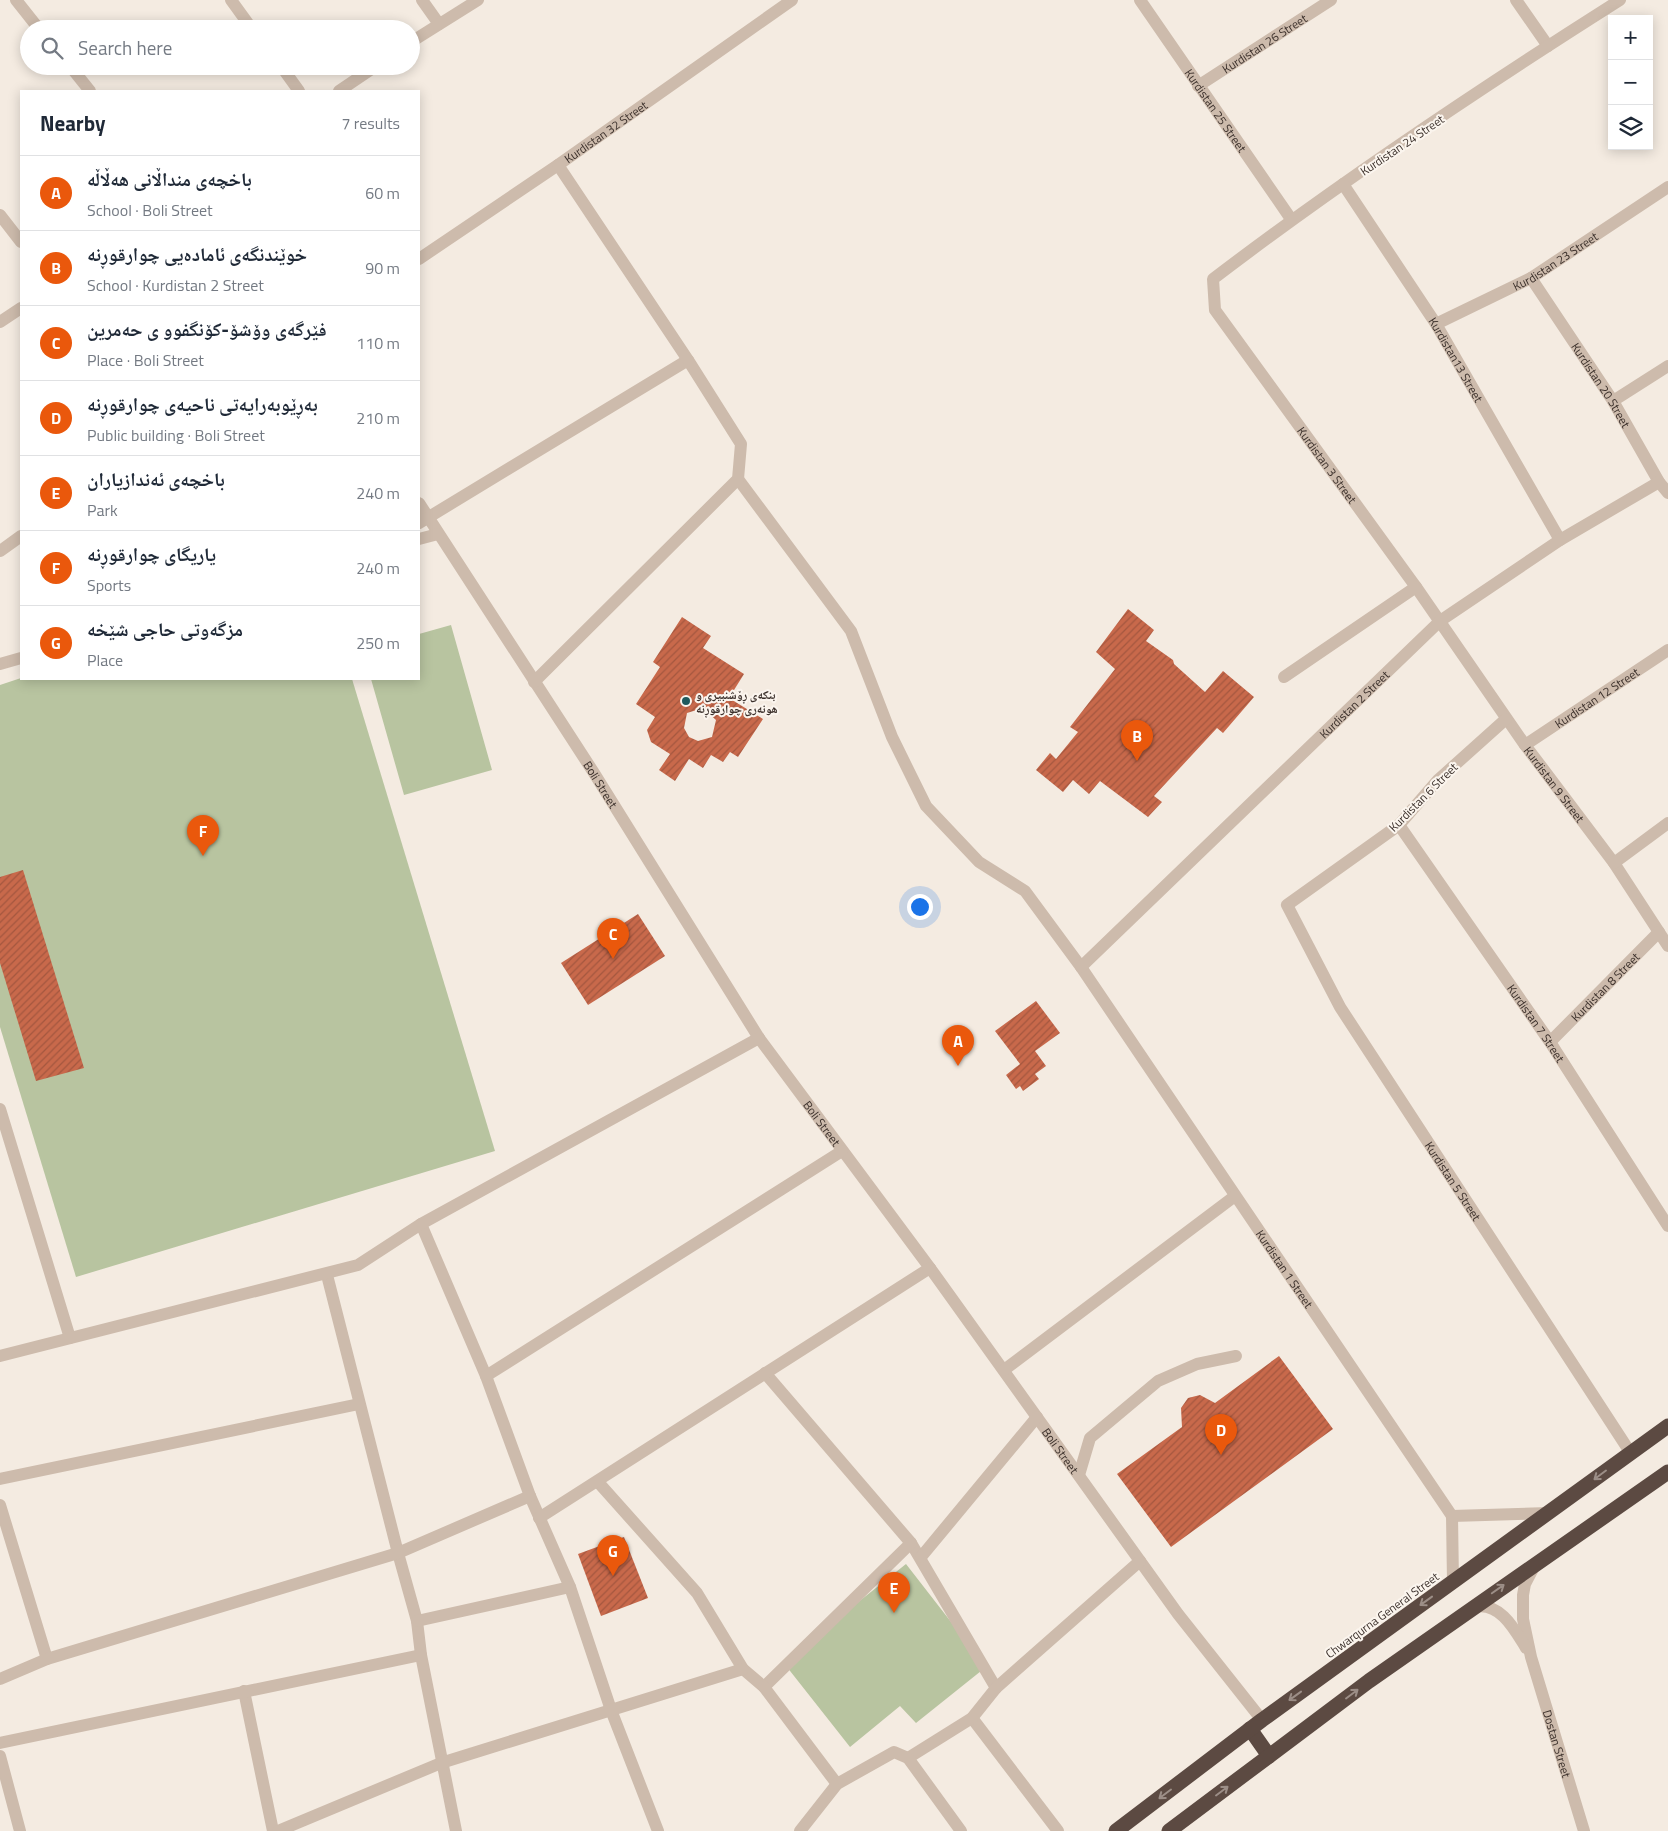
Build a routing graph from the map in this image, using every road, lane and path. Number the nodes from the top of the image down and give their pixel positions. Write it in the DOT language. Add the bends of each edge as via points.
graph roads {
  1 [pos="16,0"];
  2 [pos="231,0"];
  3 [pos="422,0"];
  4 [pos="478,0"];
  5 [pos="792,0"];
  6 [pos="1140,0"];
  7 [pos="1330,0"];
  8 [pos="1516,0"];
  9 [pos="1620,0"];
  10 [pos="33,20"];
  11 [pos="245,20"];
  12 [pos="439,24"];
  13 [pos="420,36"];
  14 [pos="1548,46"];
  15 [pos="77,75"];
  16 [pos="287,75"];
  17 [pos="363,75"];
  18 [pos="1198,86"];
  19 [pos="89,90"];
  20 [pos="298,90"];
  21 [pos="340,90"];
  22 [pos="558,165"];
  23 [pos="1343,184"];
  24 [pos="1668,187"];
  25 [pos="0,215"];
  26 [pos="1291,219"];
  27 [pos="20,241"];
  28 [pos="420,256"];
  29 [pos="1531,278"];
  30 [pos="20,309"];
  31 [pos="1215,310"];
  32 [pos="0,322"];
  33 [pos="1436,324"];
  34 [pos="688,360"];
  35 [pos="1668,366"];
  36 [pos="1613,401"];
  37 [pos="738,479"];
  38 [pos="1659,482"];
  39 [pos="1668,492"];
  40 [pos="420,507"];
  41 [pos="423,520"];
  42 [pos="438,534"];
  43 [pos="20,537"];
  44 [pos="420,539"];
  45 [pos="1560,540"];
  46 [pos="0,550"];
  47 [pos="1416,587"];
  48 [pos="1440,622"];
  49 [pos="1668,650"];
  50 [pos="20,658"];
  51 [pos="0,664"];
  52 [pos="1284,677"];
  53 [pos="534,682"];
  54 [pos="1506,719"];
  55 [pos="1525,745"];
  56 [pos="1668,823"];
  57 [pos="1399,825"];
  58 [pos="1614,863"];
  59 [pos="1287,905"];
  60 [pos="1659,932"];
  61 [pos="1668,946"];
  62 [pos="1082,967"];
  63 [pos="759,1038"];
  64 [pos="1550,1042"];
  65 [pos="0,1109"];
  66 [pos="842,1151"];
  67 [pos="1235,1196"];
  68 [pos="421,1224"];
  69 [pos="1668,1226"];
  70 [pos="930,1268"];
  71 [pos="327,1275"];
  72 [pos="70,1338"];
  73 [pos="0,1356"];
  74 [pos="1236,1356"];
  75 [pos="1004,1370"];
  76 [pos="765,1373"];
  77 [pos="486,1376"];
  78 [pos="359,1404"];
  79 [pos="1037,1416"];
  80 [pos="1668,1426"];
  81 [pos="1630,1452"];
  82 [pos="1668,1472"];
  83 [pos="1079,1475"];
  84 [pos="0,1479"];
  85 [pos="598,1482"];
  86 [pos="530,1496"];
  87 [pos="0,1505"];
  88 [pos="1549,1513"];
  89 [pos="1452,1516"];
  90 [pos="539,1518"];
  91 [pos="911,1543"];
  92 [pos="398,1554"];
  93 [pos="921,1557"];
  94 [pos="1140,1561"];
  95 [pos="1536,1562"];
  96 [pos="1454,1582"];
  97 [pos="570,1587"];
  98 [pos="1474,1606"];
  99 [pos="417,1620"];
  100 [pos="421,1655"];
  101 [pos="1532,1657"];
  102 [pos="47,1659"];
  103 [pos="743,1669"];
  104 [pos="0,1679"];
  105 [pos="764,1686"];
  106 [pos="996,1688"];
  107 [pos="244,1691"];
  108 [pos="612,1710"];
  109 [pos="972,1718"];
  110 [pos="1262,1720"];
  111 [pos="1250,1730"];
  112 [pos="0,1743"];
  113 [pos="0,1756"];
  114 [pos="1269,1756"];
  115 [pos="908,1758"];
  116 [pos="441,1763"];
  117 [pos="837,1784"];
  118 [pos="20,1831"];
  119 [pos="273,1831"];
  120 [pos="278,1831"];
  121 [pos="456,1831"];
  122 [pos="658,1831"];
  123 [pos="800,1831"];
  124 [pos="961,1831"];
  125 [pos="1058,1831"];
  126 [pos="1116,1831"];
  127 [pos="1169,1831"];
  128 [pos="1579,1831"];
  129 [pos="1584,1831"];
  1 -- 10 [label="street"];
  2 -- 11 [label="street"];
  3 -- 12 [label="street"];
  4 -- 12 [label="street"];
  5 -- 22 [label="street, Kurdistan 32 Street"];
  6 -- 18 [label="street, Kurdistan 25 Street"];
  7 -- 18 [label="street, Kurdistan 26 Street"];
  8 -- 14 [label="street"];
  9 -- 14 [label="street, Kurdistan 24 Street"];
  12 -- 13 [label="street"];
  14 -- 23 [label="street, Kurdistan 24 Street"];
  15 -- 19 [label="street"];
  16 -- 20 [label="street"];
  17 -- 21 [label="street"];
  18 -- 26 [label="street, Kurdistan 25 Street"];
  22 -- 28 [label="street, Kurdistan 32 Street"];
  22 -- 34 [label="street"];
  23 -- 26 [label="street, Kurdistan 24 Street"];
  23 -- 33 [label="street, Kurdistan13 Street"];
  24 -- 29 [label="street, Kurdistan 23 Street"];
  25 -- 27 [label="street"];
  26 -- 31 [label="street, Kurdistan 24 Street" via="1213,279"];
  29 -- 33 [label="street, Kurdistan 23 Street"];
  29 -- 36 [label="street, Kurdistan 20 Street"];
  30 -- 32 [label="street"];
  31 -- 47 [label="street, Kurdistan 3 Street"];
  33 -- 45 [label="street, Kurdistan13 Street"];
  34 -- 37 [label="street" via="741,444"];
  34 -- 41 [label="street"];
  35 -- 36 [label="street"];
  36 -- 38 [label="street, Kurdistan 20 Street"];
  37 -- 53 [label="street"];
  37 -- 62 [label="street, Kurdistan 1 Street" via="851,631 892,737 926,806 980,862 1025,892"];
  38 -- 39 [label="street, Kurdistan 20 Street"];
  38 -- 45 [label="street, Kurdistan 2 Street"];
  40 -- 41 [label="street, Boli Street"];
  41 -- 42 [label="street, Boli Street"];
  42 -- 44 [label="street"];
  42 -- 53 [label="street, Boli Street"];
  43 -- 46 [label="street"];
  45 -- 48 [label="street, Kurdistan 2 Street"];
  47 -- 48 [label="street, Kurdistan 3 Street"];
  47 -- 52 [label="street"];
  48 -- 54 [label="street, Kurdistan 9 Street"];
  48 -- 62 [label="street, Kurdistan 2 Street"];
  49 -- 55 [label="street, Kurdistan 12 Street"];
  50 -- 51 [label="street"];
  53 -- 63 [label="street, Boli Street"];
  54 -- 55 [label="street, Kurdistan 9 Street"];
  54 -- 57 [label="street, Kurdistan 6 Street" via="1438,780"];
  55 -- 58 [label="street, Kurdistan 9 Street"];
  56 -- 58 [label="street"];
  57 -- 59 [label="street, Kurdistan 6 Street"];
  57 -- 64 [label="street, Kurdistan 7 Street"];
  58 -- 60 [label="street, Kurdistan 9 Street"];
  59 -- 81 [label="street, Kurdistan 5 Street" via="1340,1007"];
  60 -- 61 [label="street, Kurdistan 9 Street"];
  60 -- 64 [label="street, Kurdistan 8 Street"];
  62 -- 67 [label="street, Kurdistan 1 Street"];
  63 -- 66 [label="street, Boli Street"];
  63 -- 68 [label="street"];
  64 -- 69 [label="street, Kurdistan 7 Street"];
  65 -- 72 [label="street"];
  66 -- 70 [label="street, Boli Street"];
  66 -- 77 [label="street"];
  67 -- 75 [label="street"];
  67 -- 89 [label="street, Kurdistan 1 Street"];
  68 -- 71 [label="street" via="358,1265"];
  68 -- 77 [label="street"];
  70 -- 75 [label="street, Boli Street"];
  70 -- 76 [label="street"];
  71 -- 72 [label="street"];
  71 -- 78 [label="street"];
  72 -- 73 [label="street"];
  74 -- 83 [label="street" via="1198,1364 1158,1381 1090,1438"];
  75 -- 79 [label="street, Boli Street"];
  76 -- 85 [label="street"];
  76 -- 91 [label="street"];
  77 -- 86 [label="street"];
  78 -- 84 [label="street"];
  78 -- 92 [label="street"];
  79 -- 83 [label="street, Boli Street"];
  79 -- 93 [label="street"];
  80 -- 81 [label="highway, Chwarqurna General Street"];
  81 -- 88 [label="highway, Chwarqurna General Street, one-way"];
  82 -- 95 [label="highway"];
  83 -- 94 [label="street, Boli Street"];
  85 -- 90 [label="street"];
  85 -- 103 [label="street" via="697,1592"];
  86 -- 90 [label="street"];
  86 -- 92 [label="street"];
  87 -- 102 [label="street"];
  88 -- 89 [label="street"];
  88 -- 96 [label="highway, Chwarqurna General Street"];
  89 -- 96 [label="street"];
  90 -- 97 [label="street"];
  91 -- 93 [label="street"];
  91 -- 105 [label="street"];
  92 -- 99 [label="street"];
  92 -- 102 [label="street"];
  93 -- 106 [label="street"];
  94 -- 106 [label="street"];
  94 -- 110 [label="street, Boli Street"];
  98 -- 95 [label="highway, one-way"];
  95 -- 101 [label="street, Dostan Street" via="1522,1596 1523,1619"];
  96 -- 110 [label="highway, Chwarqurna General Street, one-way"];
  97 -- 99 [label="street"];
  97 -- 108 [label="street"];
  98 -- 101 [label="street, Dostan Street" via="1486,1607 1504,1616"];
  114 -- 98 [label="highway, one-way"];
  99 -- 100 [label="street"];
  100 -- 107 [label="street"];
  100 -- 116 [label="street"];
  101 -- 129 [label="street, Dostan Street"];
  102 -- 104 [label="street"];
  103 -- 105 [label="street"];
  103 -- 108 [label="street"];
  105 -- 117 [label="street"];
  106 -- 109 [label="street"];
  107 -- 112 [label="street"];
  107 -- 119 [label="street"];
  108 -- 116 [label="street"];
  108 -- 122 [label="street"];
  109 -- 115 [label="street"];
  109 -- 125 [label="street"];
  110 -- 111 [label="highway, Chwarqurna General Street"];
  111 -- 114 [label="highway"];
  111 -- 126 [label="highway, Chwarqurna General Street, one-way"];
  113 -- 118 [label="street"];
  127 -- 114 [label="highway, one-way"];
  115 -- 117 [label="street" via="894,1752"];
  115 -- 124 [label="street"];
  116 -- 120 [label="street"];
  116 -- 121 [label="street"];
  117 -- 123 [label="street"];
  128 -- 129 [label="street"];
}
